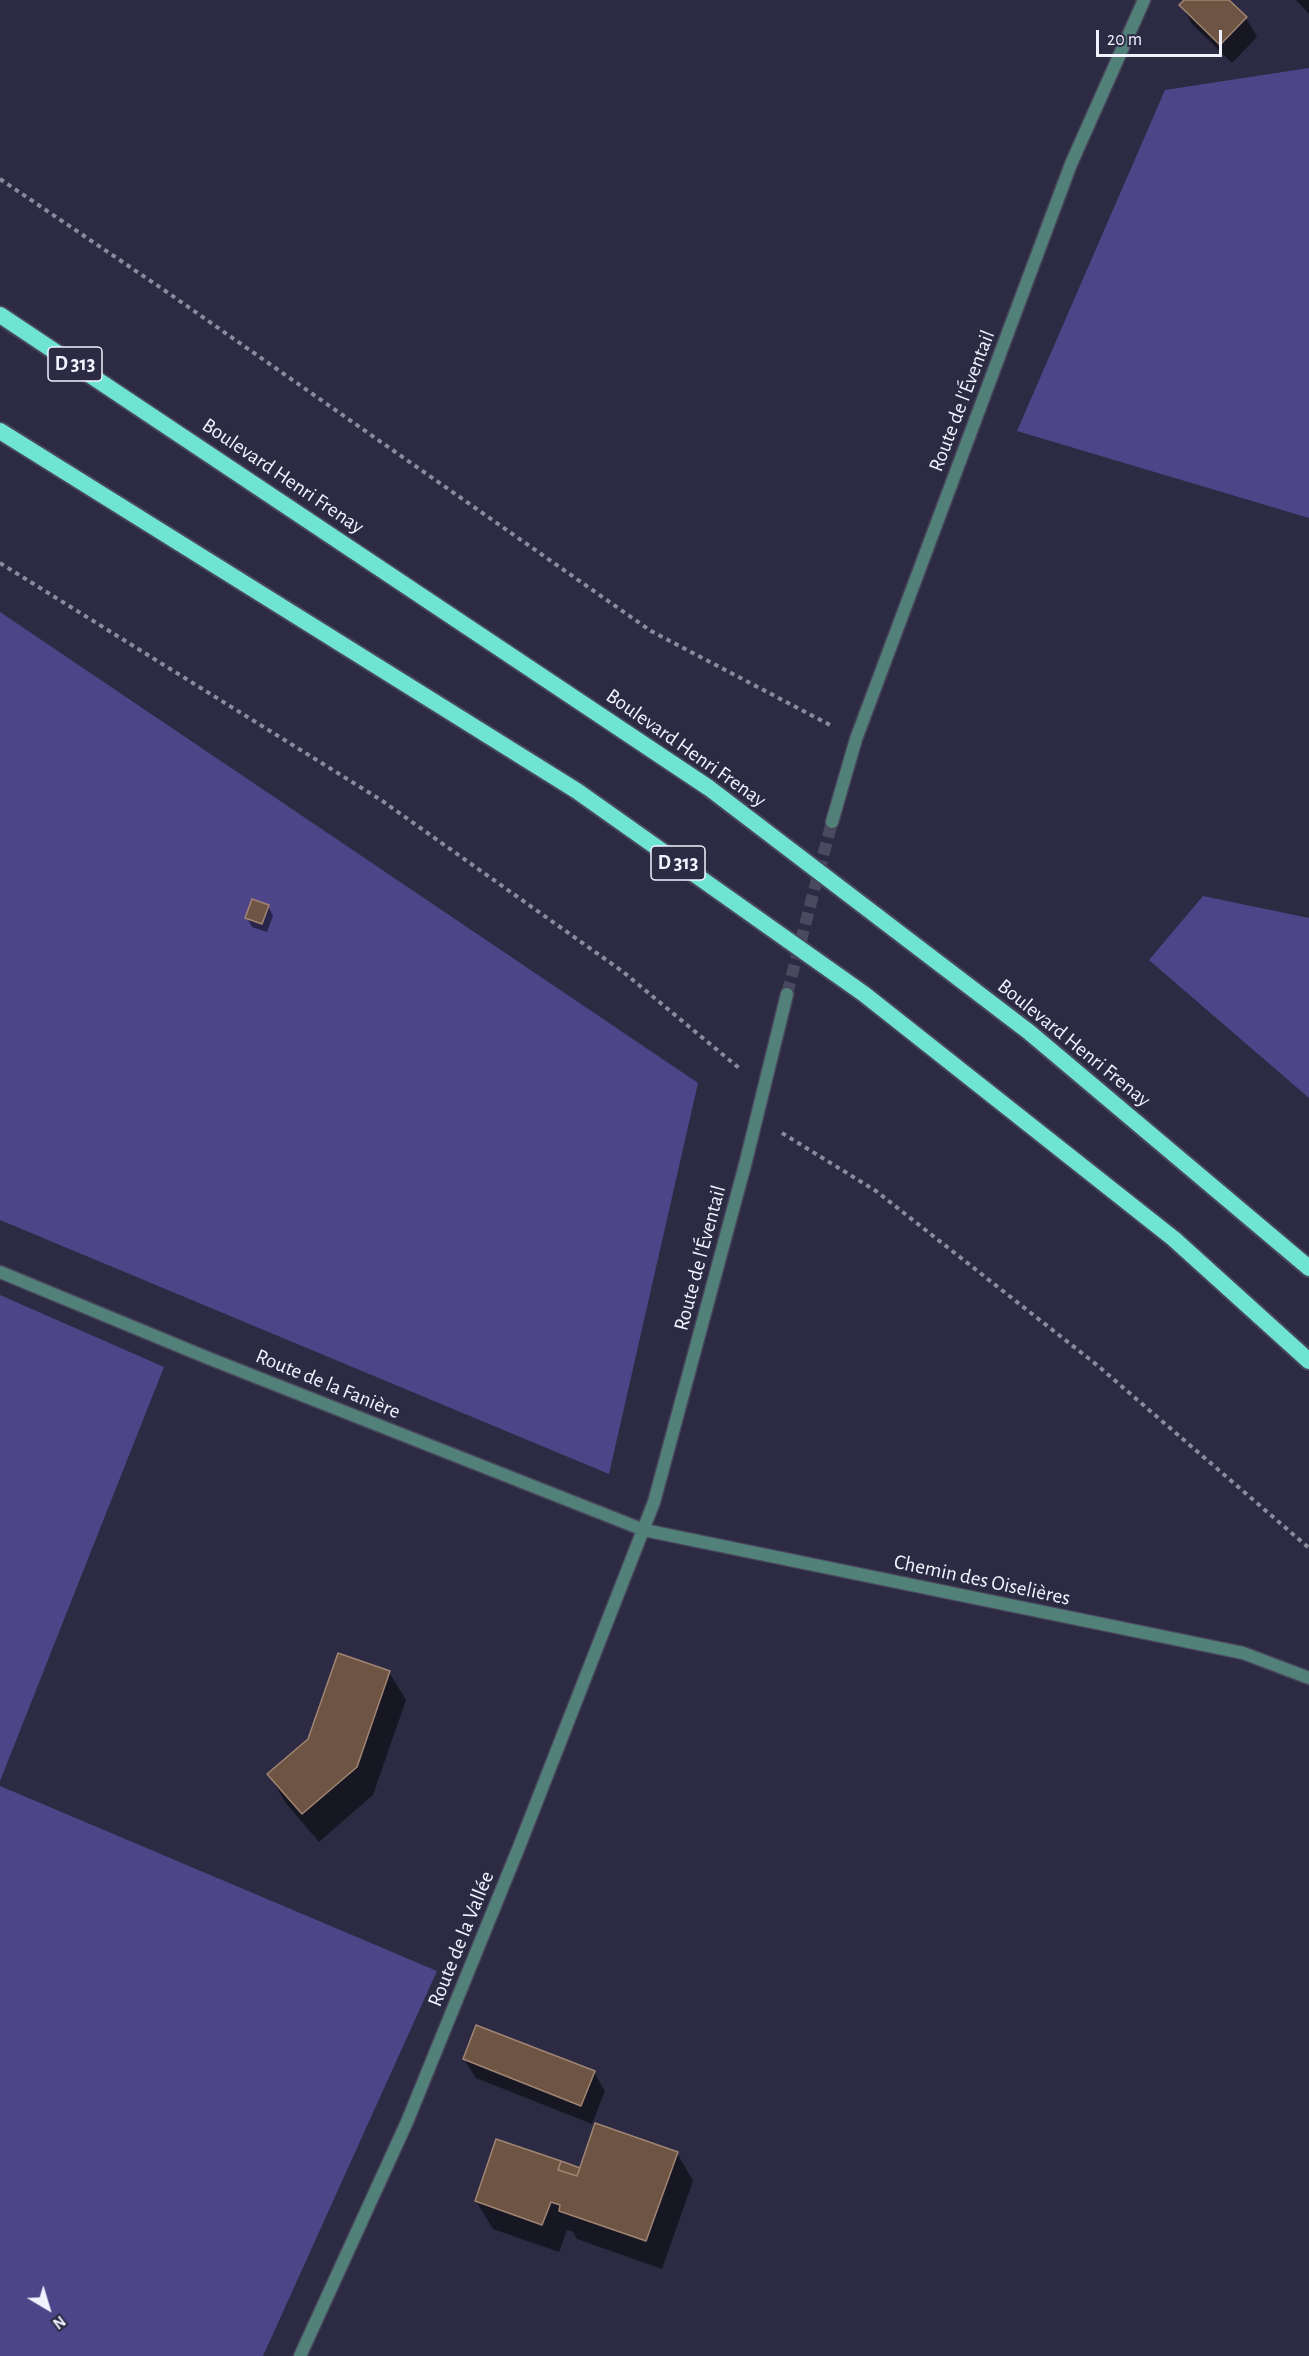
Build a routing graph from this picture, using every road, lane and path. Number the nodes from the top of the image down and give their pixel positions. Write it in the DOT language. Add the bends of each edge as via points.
graph roads {
  1 [pos="1144,0"];
  2 [pos="0,179"];
  3 [pos="0,315"];
  4 [pos="0,431"];
  5 [pos="0,563"];
  6 [pos="856,739"];
  7 [pos="832,822"];
  8 [pos="787,994"];
  9 [pos="764,1088"];
  10 [pos="756,1117"];
  11 [pos="1309,1268"];
  12 [pos="0,1272"];
  13 [pos="1309,1361"];
  14 [pos="644,1530"];
  15 [pos="1309,1548"];
  16 [pos="1309,1678"];
  17 [pos="300,2356"];
  1 -- 6 [label="street, Route de l'Éventail" via="1071,164"];
  2 -- 6 [label="path" via="651,630"];
  3 -- 11 [label="highway, Boulevard Henri Frenay / D 313" via="709,788 1029,1032"];
  4 -- 13 [label="highway, D 313" via="577,791 864,994 1174,1239"];
  5 -- 9 [label="path" via="381,800 622,970"];
  6 -- 7 [label="street, Route de l'Éventail"];
  8 -- 9 [label="street, Route de l'Éventail"];
  9 -- 10 [label="street, Route de l'Éventail"];
  10 -- 14 [label="street, Route de l'Éventail"];
  10 -- 15 [label="path" via="876,1191 1097,1365"];
  12 -- 14 [label="street, Route de la Fanière"];
  14 -- 16 [label="street, Chemin des Oiselières" via="1243,1653"];
  14 -- 17 [label="street, Route de la Vallée" via="407,2122"];
}
